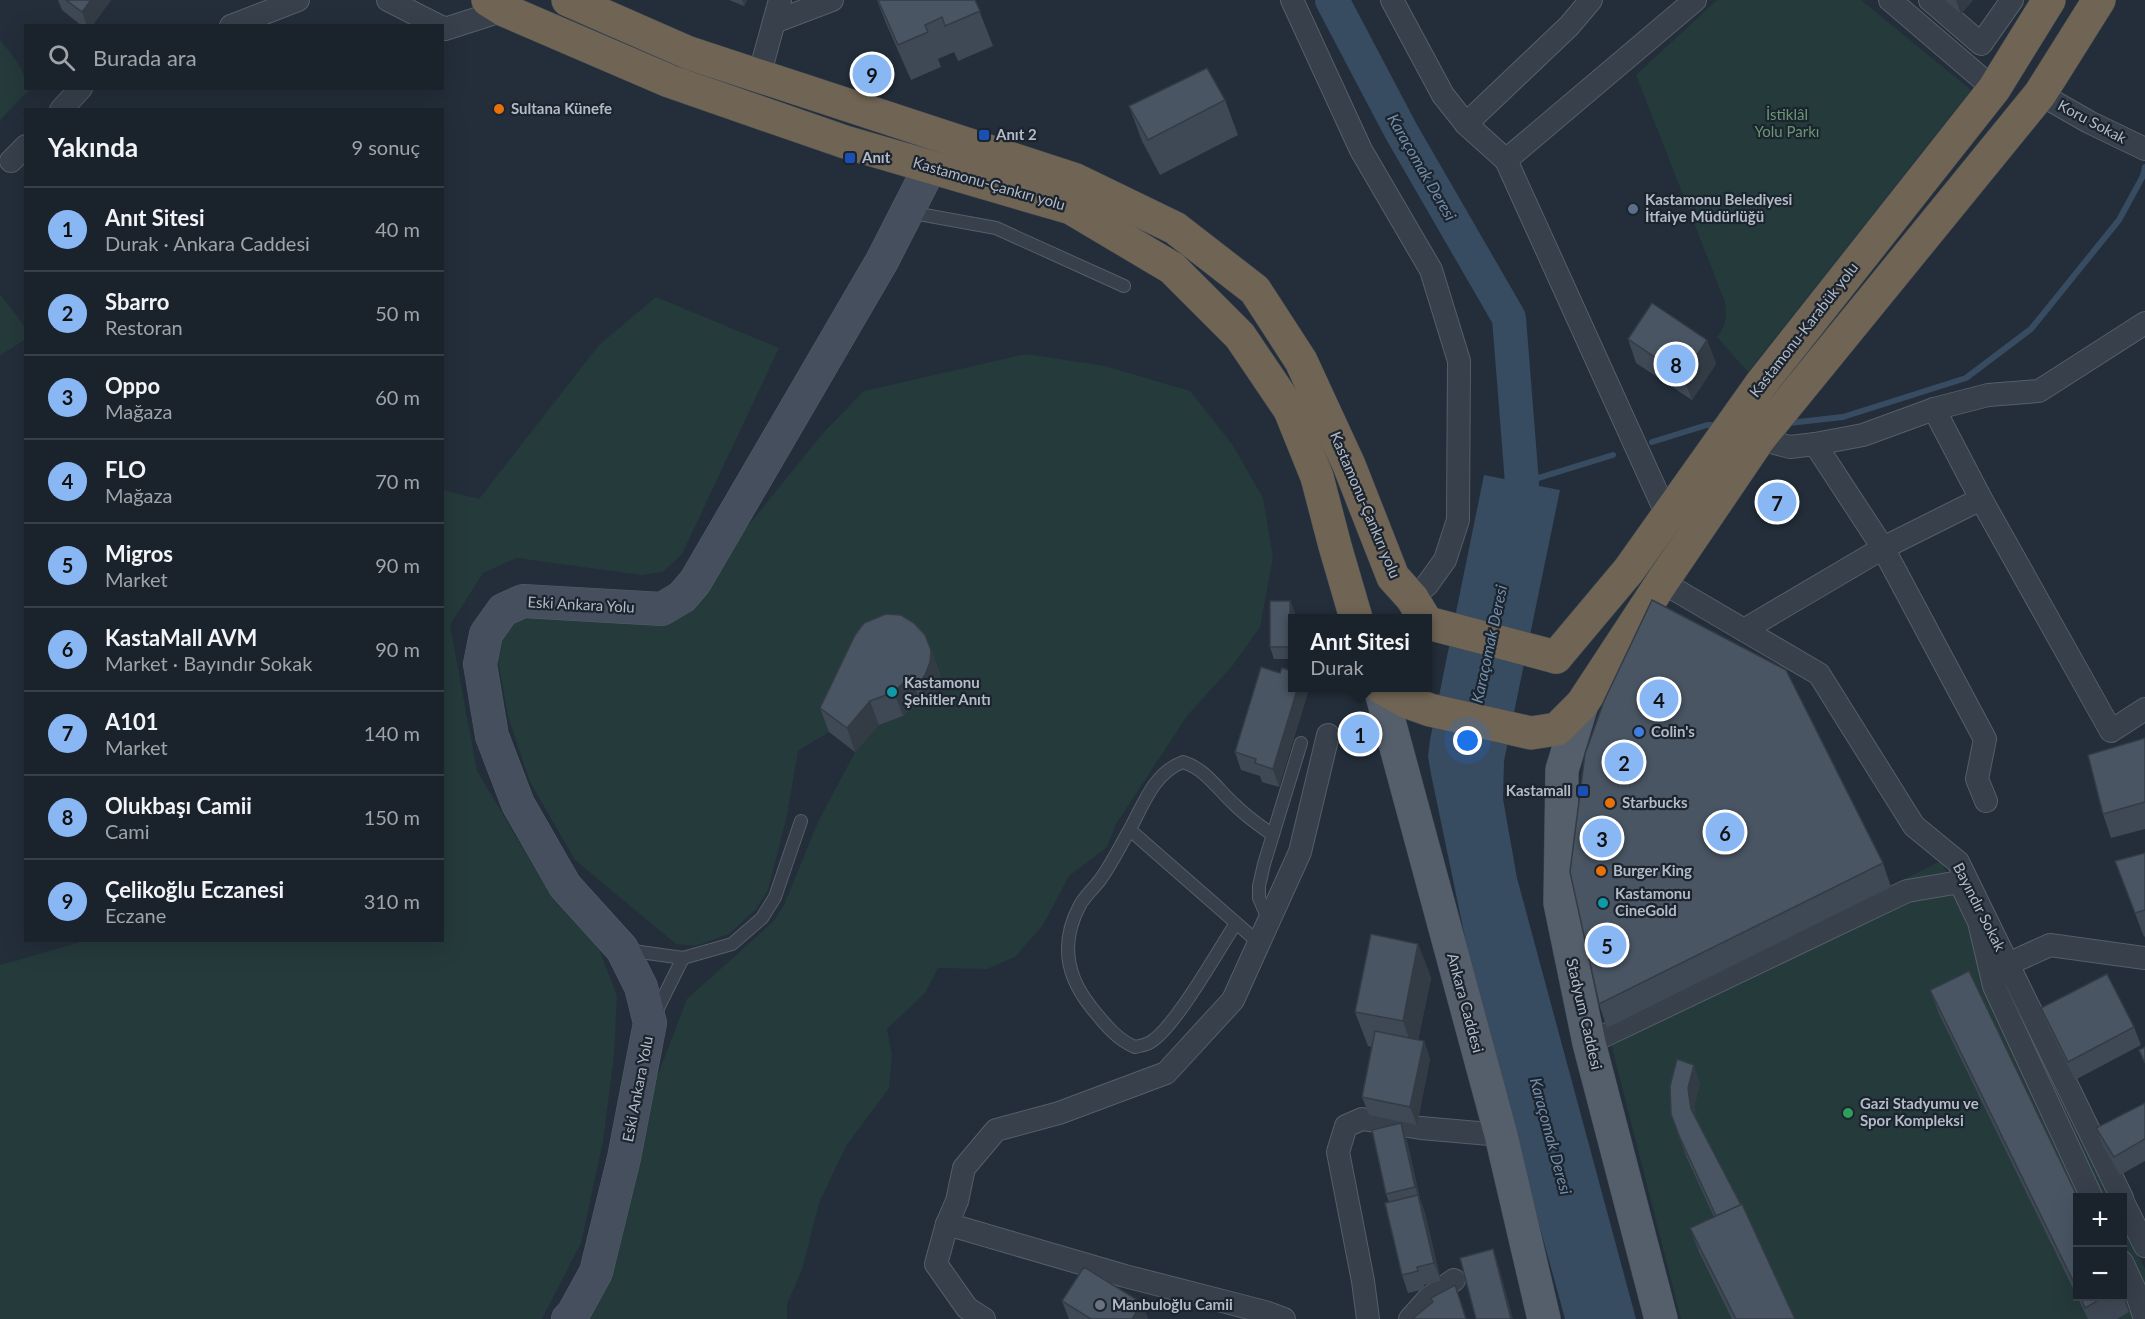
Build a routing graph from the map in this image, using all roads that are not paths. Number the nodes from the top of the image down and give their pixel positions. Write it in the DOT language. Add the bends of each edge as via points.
graph roads {
  1 [pos="298,0"];
  2 [pos="388,0"];
  3 [pos="568,0"];
  4 [pos="780,0"];
  5 [pos="832,0"];
  6 [pos="1292,0"];
  7 [pos="1392,0"];
  8 [pos="1591,0"];
  9 [pos="1695,0"];
  10 [pos="1890,0"];
  11 [pos="1930,0"];
  12 [pos="2012,0"];
  13 [pos="2049,0"];
  14 [pos="2099,0"];
  15 [pos="496,5"];
  16 [pos="774,22"];
  17 [pos="236,24"];
  18 [pos="437,24"];
  19 [pos="444,28"];
  20 [pos="1981,44"];
  21 [pos="1966,65"];
  22 [pos="759,76"];
  23 [pos="1994,89"];
  24 [pos="79,90"];
  25 [pos="2040,94"];
  26 [pos="63,108"];
  27 [pos="1466,124"];
  28 [pos="2145,149"];
  29 [pos="1506,160"];
  30 [pos="930,167"];
  31 [pos="907,211"];
  32 [pos="1124,286"];
  33 [pos="2145,323"];
  34 [pos="1934,409"];
  35 [pos="1759,439"];
  36 [pos="1815,444"];
  37 [pos="1981,499"];
  38 [pos="1667,515"];
  39 [pos="1883,548"];
  40 [pos="1662,582"];
  41 [pos="1421,613"];
  42 [pos="1355,614"];
  43 [pos="1432,617"];
  44 [pos="1744,630"];
  45 [pos="1556,657"];
  46 [pos="1382,692"];
  47 [pos="1390,692"];
  48 [pos="1582,704"];
  49 [pos="2145,709"];
  50 [pos="1328,735"];
  51 [pos="1301,743"];
  52 [pos="1986,801"];
  53 [pos="801,821"];
  54 [pos="1130,830"];
  55 [pos="1273,835"];
  56 [pos="1269,921"];
  57 [pos="1236,922"];
  58 [pos="1259,942"];
  59 [pos="622,949"];
  60 [pos="683,958"];
  61 [pos="2145,958"];
  62 [pos="2008,963"];
  63 [pos="650,1023"];
  64 [pos="1589,1042"];
  65 [pos="1501,1135"];
  66 [pos="2090,1193"];
  67 [pos="2120,1193"];
  68 [pos="2127,1208"];
  69 [pos="947,1224"];
  70 [pos="2145,1246"];
  71 [pos="2127,1273"];
  72 [pos="1454,1280"];
  73 [pos="568,1319"];
  74 [pos="984,1319"];
  75 [pos="1284,1319"];
  76 [pos="1368,1319"];
  77 [pos="1410,1319"];
  78 [pos="1544,1319"];
  79 [pos="1661,1319"];
  80 [pos="2145,1319"];
  1 -- 17 [label="street"];
  2 -- 18 [label="street"];
  3 -- 22 [label="highway, Kastamonu-Çankırı yolu" via="689,53"];
  4 -- 16 [label="street"];
  5 -- 16 [label="street"];
  6 -- 41 [label="street" via="1361,150 1431,270 1459,361 1458,520 1445,560 1427,585"];
  7 -- 27 [label="street" via="1443,95"];
  8 -- 27 [label="street"];
  9 -- 29 [label="street"];
  10 -- 21 [label="street"];
  11 -- 20 [label="street"];
  12 -- 20 [label="street"];
  13 -- 23 [label="highway, Kastamonu-Karabük yolu"];
  14 -- 25 [label="highway"];
  15 -- 19 [label="street"];
  15 -- 30 [label="highway, Kastamonu-Çankırı yolu" via="669,81"];
  16 -- 22 [label="street"];
  20 -- 21 [label="street"];
  21 -- 23 [label="street"];
  22 -- 41 [label="highway, Kastamonu-Çankırı yolu" via="1076,180 1175,228 1255,290 1300,361 1349,465 1393,577"];
  23 -- 38 [label="highway, Kastamonu-Karabük yolu" via="1761,384"];
  24 -- 26 [label="street"];
  25 -- 28 [label="street, Koru Sokak"];
  25 -- 35 [label="highway"];
  27 -- 29 [label="street"];
  29 -- 38 [label="street"];
  30 -- 31 [label="street, Eski Ankara Yolu"];
  30 -- 42 [label="highway, Kastamonu-Çankırı yolu" via="1071,208 1172,268 1240,336 1290,410 1317,477"];
  31 -- 32 [label="lane" via="996,228"];
  31 -- 59 [label="street, Eski Ankara Yolu" via="882,261 695,582 682,597 662,609 523,601 503,610 486,634 480,664 492,736 518,804 565,886"];
  33 -- 34 [label="street" via="2039,391 1988,396"];
  34 -- 36 [label="street" via="1863,435"];
  34 -- 37 [label="street"];
  35 -- 36 [label="street" via="1790,447"];
  35 -- 40 [label="highway"];
  36 -- 39 [label="street"];
  37 -- 39 [label="street"];
  37 -- 49 [label="street" via="2111,731"];
  38 -- 45 [label="highway, Kastamonu-Karabük yolu" via="1629,570"];
  39 -- 44 [label="street"];
  39 -- 52 [label="street" via="1985,739 1977,779"];
  40 -- 44 [label="street, Bayındır Sokak"];
  40 -- 48 [label="highway"];
  43 -- 45 [label="highway"];
  44 -- 62 [label="street, Bayındır Sokak" via="1819,674 1914,826 1958,862"];
  45 -- 48 [label="highway" via="1570,675"];
  46 -- 65 [label="main road, Ankara Caddesi"];
  47 -- 48 [label="highway" via="1430,710 1531,733 1557,729"];
  48 -- 64 [label="main road, Stadyum Caddesi" via="1562,770 1560,903"];
  50 -- 56 [label="street" via="1300,852"];
  51 -- 55 [label="lane"];
  53 -- 60 [label="lane" via="775,897 762,918 732,944"];
  54 -- 55 [label="lane" via="1157,782 1166,771 1184,762 1209,778 1235,806"];
  54 -- 57 [label="lane"];
  54 -- 57 [label="lane" via="1081,904 1070,930 1069,964 1074,984 1123,1042 1135,1047 1149,1043 1169,1024"];
  55 -- 56 [label="lane" via="1258,898"];
  56 -- 58 [label="street"];
  57 -- 58 [label="lane"];
  58 -- 69 [label="street" via="1233,1000 1166,1073 1059,1113 996,1130 964,1168"];
  59 -- 60 [label="lane"];
  59 -- 63 [label="street, Eski Ankara Yolu" via="641,987"];
  60 -- 63 [label="lane"];
  61 -- 62 [label="street" via="2050,945"];
  62 -- 67 [label="street, Bayındır Sokak"];
  63 -- 73 [label="street, Eski Ankara Yolu" via="624,1158 596,1272"];
  64 -- 66 [label="street" via="1907,891 1960,882 1979,922 1994,986"];
  64 -- 79 [label="main road, Stadyum Caddesi"];
  65 -- 76 [label="street" via="1362,1119 1346,1126 1338,1152"];
  65 -- 78 [label="main road, Ankara Caddesi"];
  68 -- 70 [label="street, Bayındır Sokak"];
  69 -- 74 [label="street" via="936,1264 967,1308"];
  69 -- 75 [label="street"];
  71 -- 80 [label="street"];
  72 -- 77 [label="street" via="1428,1299"];
}
